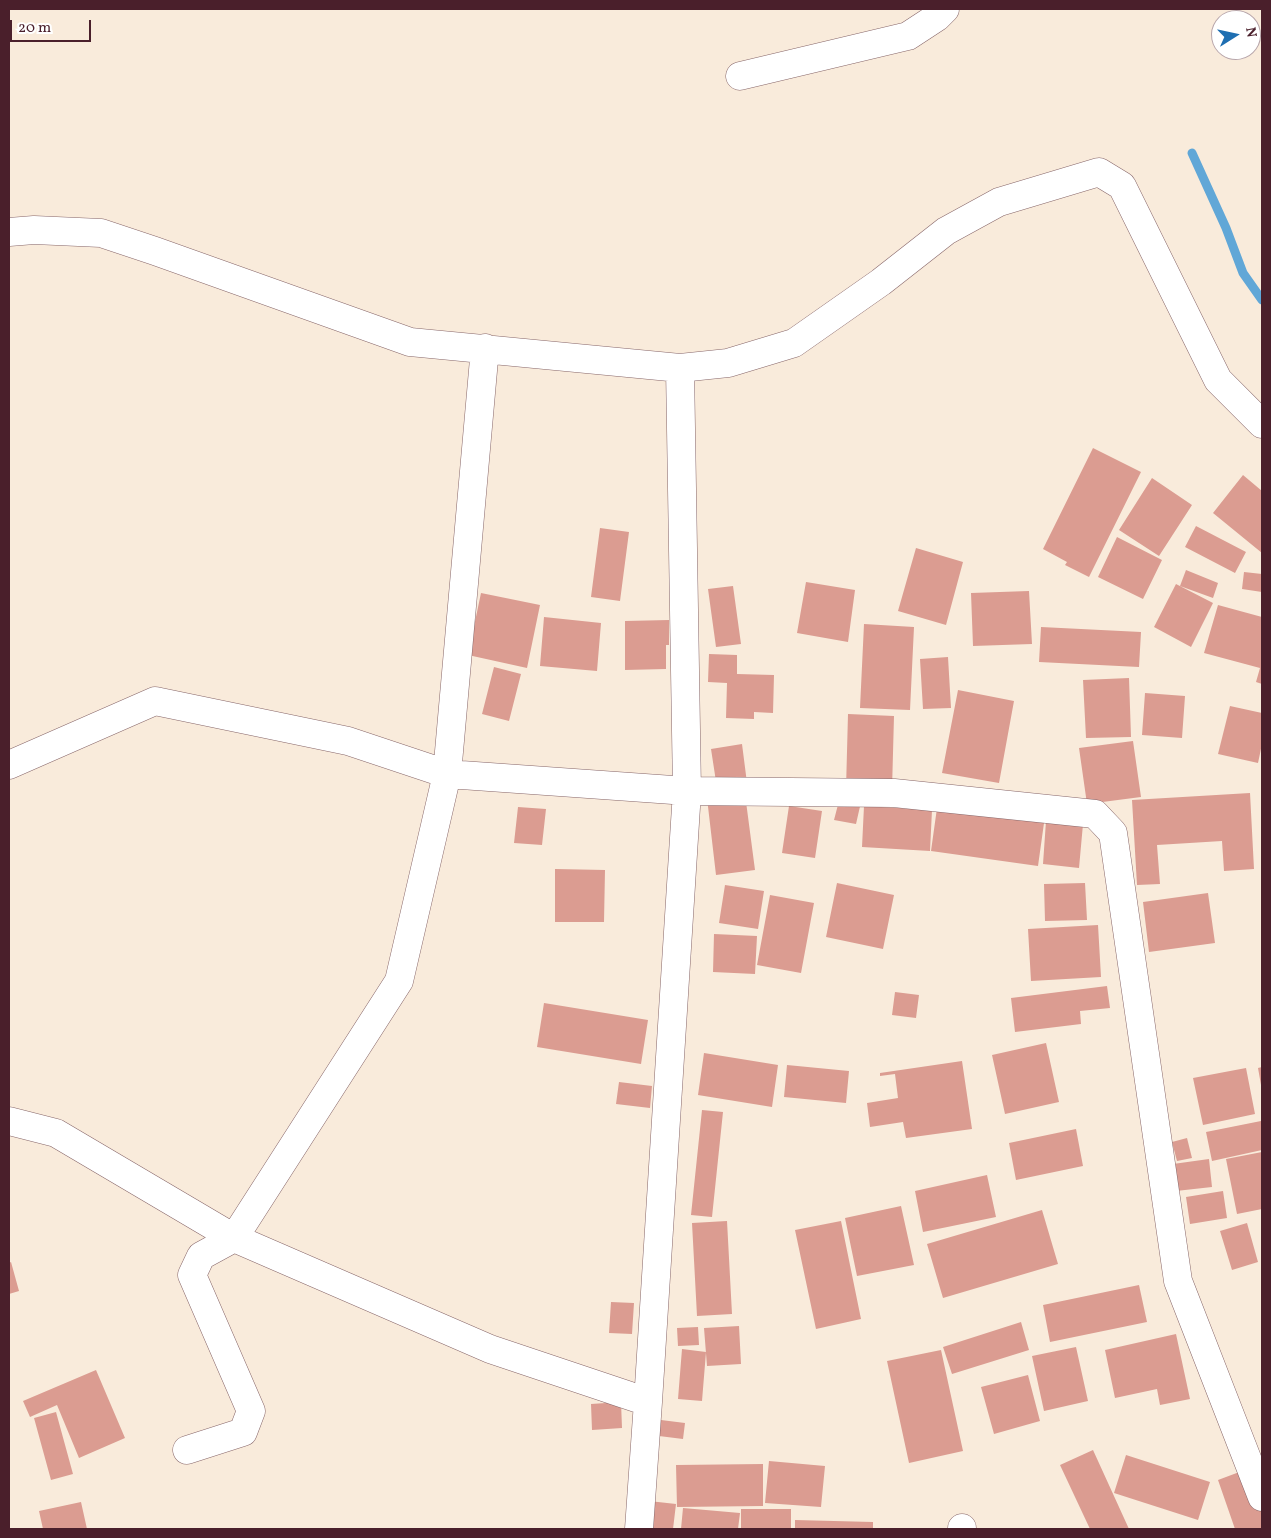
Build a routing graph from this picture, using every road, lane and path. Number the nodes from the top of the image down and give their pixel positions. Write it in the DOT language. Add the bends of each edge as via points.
graph roads {
  1 [pos="945,9"];
  2 [pos="740,76"];
  3 [pos="9,232"];
  4 [pos="484,348"];
  5 [pos="680,368"];
  6 [pos="1262,424"];
  7 [pos="9,765"];
  8 [pos="447,774"];
  9 [pos="687,791"];
  10 [pos="9,1121"];
  11 [pos="234,1238"];
  12 [pos="648,1402"];
  13 [pos="187,1450"];
  14 [pos="1262,1497"];
  15 [pos="639,1529"];
  1 -- 2 [label="street" via="908,36"];
  3 -- 4 [label="street" via="101,233 410,342"];
  4 -- 5 [label="street"];
  4 -- 8 [label="street"];
  5 -- 6 [label="street" via="728,363 794,343 946,231 999,202 1099,172 1122,186 1218,380"];
  5 -- 9 [label="street"];
  7 -- 8 [label="street" via="155,701 348,740"];
  8 -- 9 [label="street"];
  8 -- 11 [label="street" via="400,981"];
  9 -- 12 [label="street"];
  9 -- 14 [label="street" via="894,793 1095,814 1113,833 1178,1281"];
  10 -- 11 [label="street" via="56,1133"];
  11 -- 12 [label="street" via="490,1349"];
  11 -- 13 [label="street" via="201,1256 192,1275 251,1411 243,1432"];
  12 -- 15 [label="street"];
}
